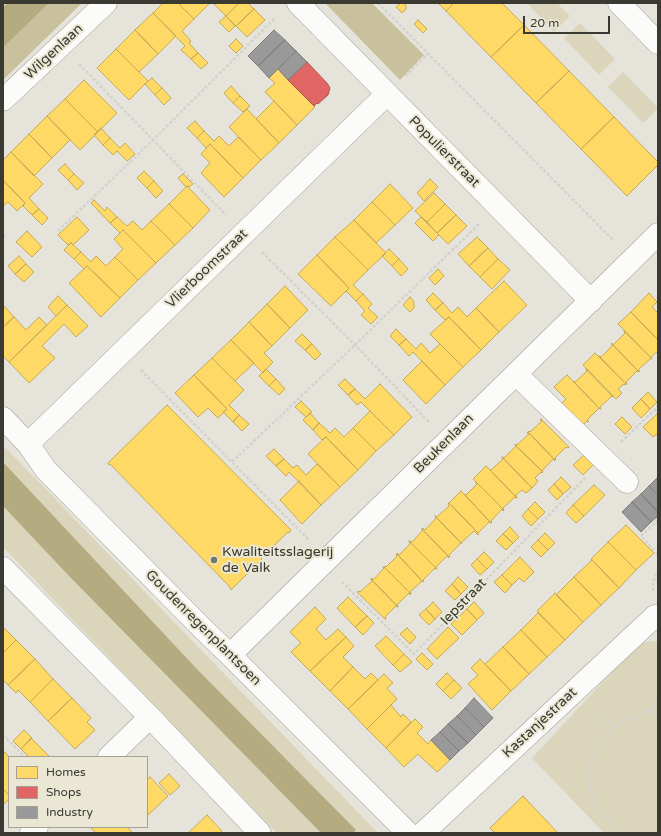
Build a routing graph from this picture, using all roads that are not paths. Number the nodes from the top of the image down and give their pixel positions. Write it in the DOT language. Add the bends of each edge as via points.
graph roads {
  1 [pos="106,3"];
  2 [pos="619,3"];
  3 [pos="288,8"];
  4 [pos="658,43"];
  5 [pos="387,94"];
  6 [pos="3,100"];
  7 [pos="655,244"];
  8 [pos="591,301"];
  9 [pos="516,374"];
  10 [pos="3,418"];
  11 [pos="28,444"];
  12 [pos="627,482"];
  13 [pos="3,568"];
  14 [pos="658,619"];
  15 [pos="230,655"];
  16 [pos="150,717"];
  17 [pos="110,756"];
  18 [pos="260,833"];
  19 [pos="408,833"];
  20 [pos="423,833"];
  1 -- 6 [label="street, Wilgenlaan"];
  2 -- 4 [label="street"];
  3 -- 5 [label="street, Populierstraat"];
  5 -- 8 [label="street, Populierstraat"];
  5 -- 11 [label="street, Vlierboomstraat"];
  7 -- 8 [label="street, Beukenlaan" via="632,260"];
  8 -- 9 [label="street, Beukenlaan"];
  9 -- 12 [label="street"];
  9 -- 15 [label="street, Beukenlaan"];
  10 -- 11 [label="street, Goudenregenplantsoen"];
  11 -- 15 [label="street, Goudenregenplantsoen" via="46,470"];
  13 -- 16 [label="street"];
  14 -- 20 [label="street, Kastanjestraat" via="655,616"];
  15 -- 19 [label="street, Goudenregenplantsoen"];
  16 -- 17 [label="street"];
  16 -- 18 [label="street"];
}
